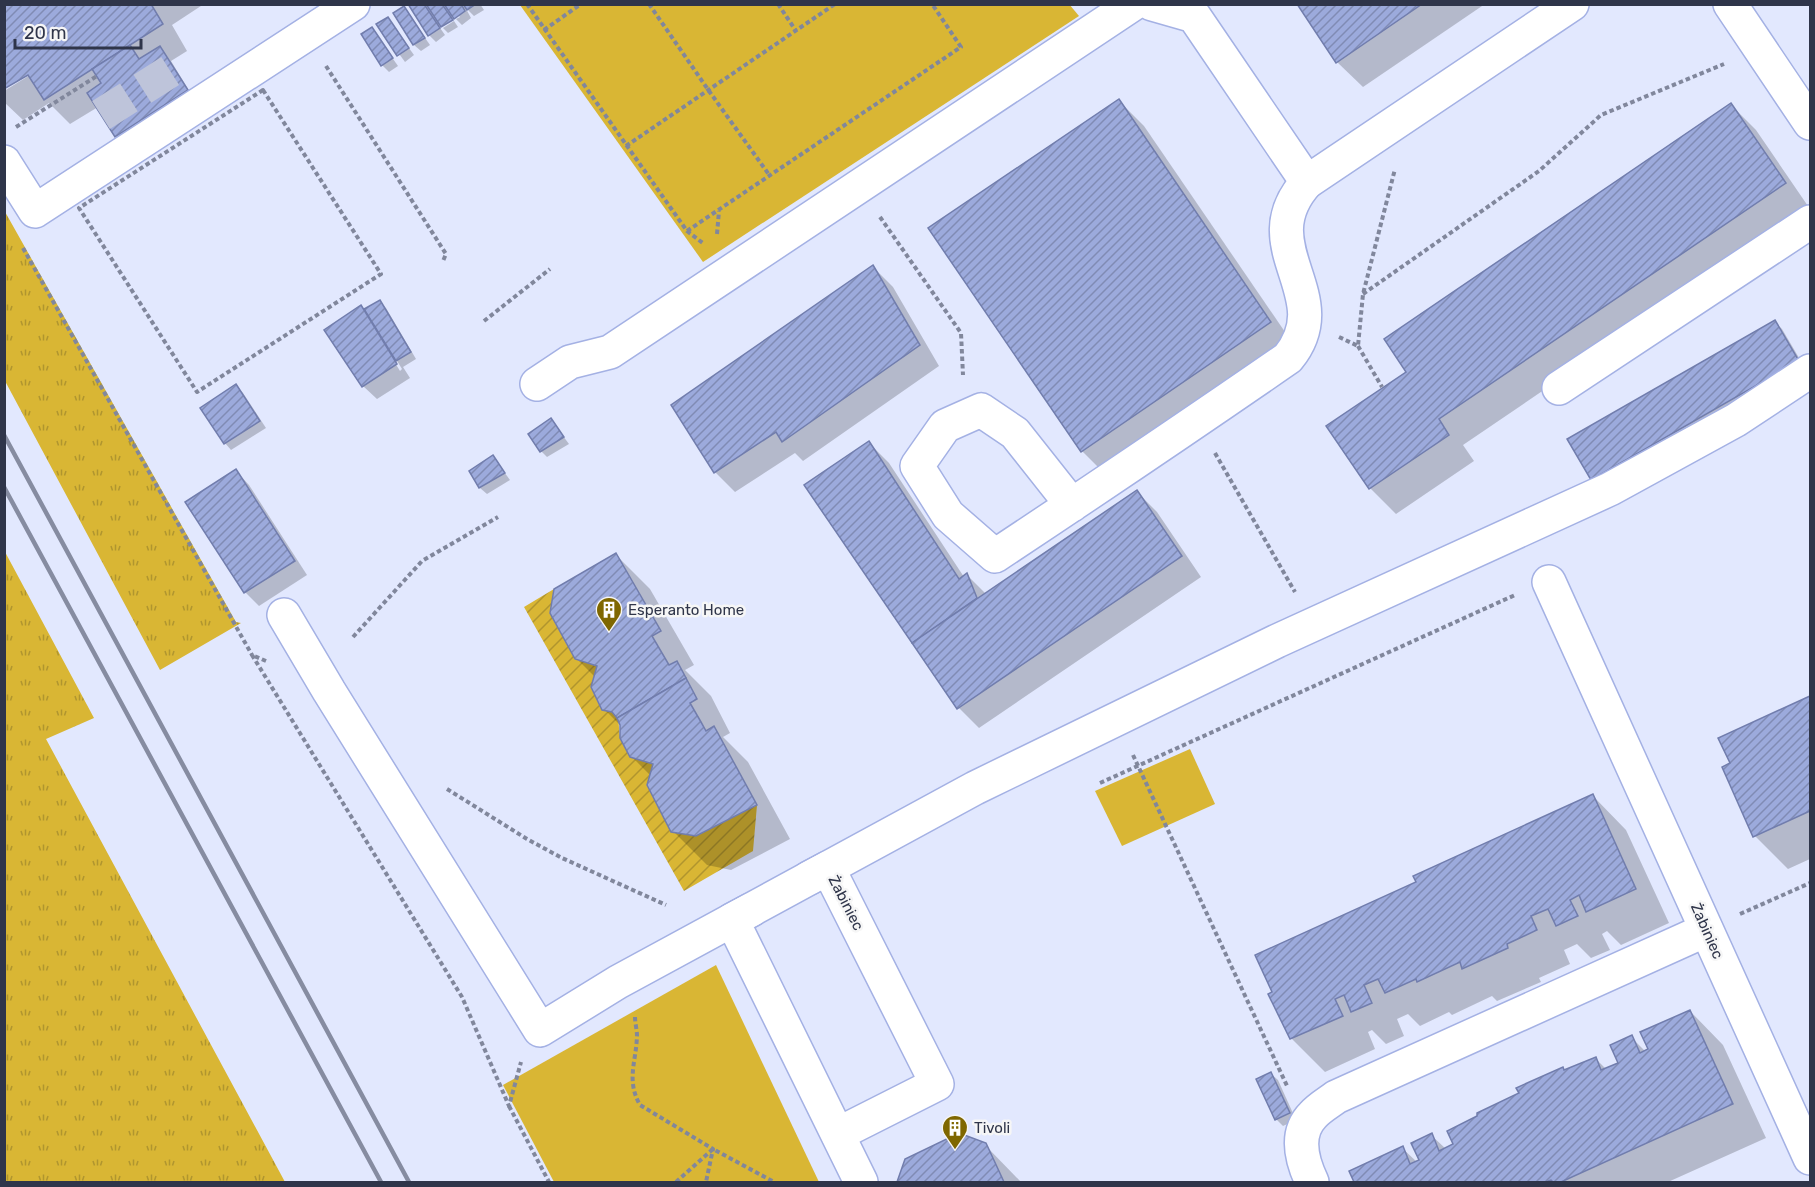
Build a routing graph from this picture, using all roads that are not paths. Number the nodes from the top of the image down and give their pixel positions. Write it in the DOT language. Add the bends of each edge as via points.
graph roads {
  1 [pos="353,4"];
  2 [pos="1133,4"];
  3 [pos="1152,4"];
  4 [pos="1572,4"];
  5 [pos="1730,4"];
  6 [pos="1810,123"];
  7 [pos="6,147"];
  8 [pos="1307,182"];
  9 [pos="1810,222"];
  10 [pos="1810,371"];
  11 [pos="537,384"];
  12 [pos="1559,388"];
  13 [pos="1072,505"];
  14 [pos="1549,582"];
  15 [pos="284,615"];
  16 [pos="828,868"];
  17 [pos="732,920"];
  18 [pos="1706,930"];
  19 [pos="838,1134"];
  20 [pos="1810,1158"];
  21 [pos="861,1182"];
  22 [pos="1312,1182"];
  1 -- 7 [label="street" via="35,211"];
  2 -- 11 [label="street" via="610,352 570,362"];
  3 -- 8 [label="street" via="1194,16"];
  4 -- 8 [label="street"];
  5 -- 6 [label="street"];
  8 -- 13 [label="street" via="1292,202 1286,232 1305,308 1298,346 1288,358"];
  9 -- 12 [label="street"];
  10 -- 16 [label="street" via="1736,420 1610,489 1117,718 975,788"];
  13 -- 13 [label="street" via="995,556 948,515 917,466 945,426 981,410 1015,433"];
  14 -- 18 [label="street, Żabiniec"];
  15 -- 17 [label="street" via="540,1030"];
  16 -- 17 [label="street"];
  16 -- 19 [label="street, Żabiniec" via="937,1084"];
  17 -- 19 [label="street"];
  18 -- 20 [label="street, Żabiniec"];
  18 -- 22 [label="street" via="1336,1097 1311,1116 1301,1137 1303,1163"];
  19 -- 21 [label="street"];
}
